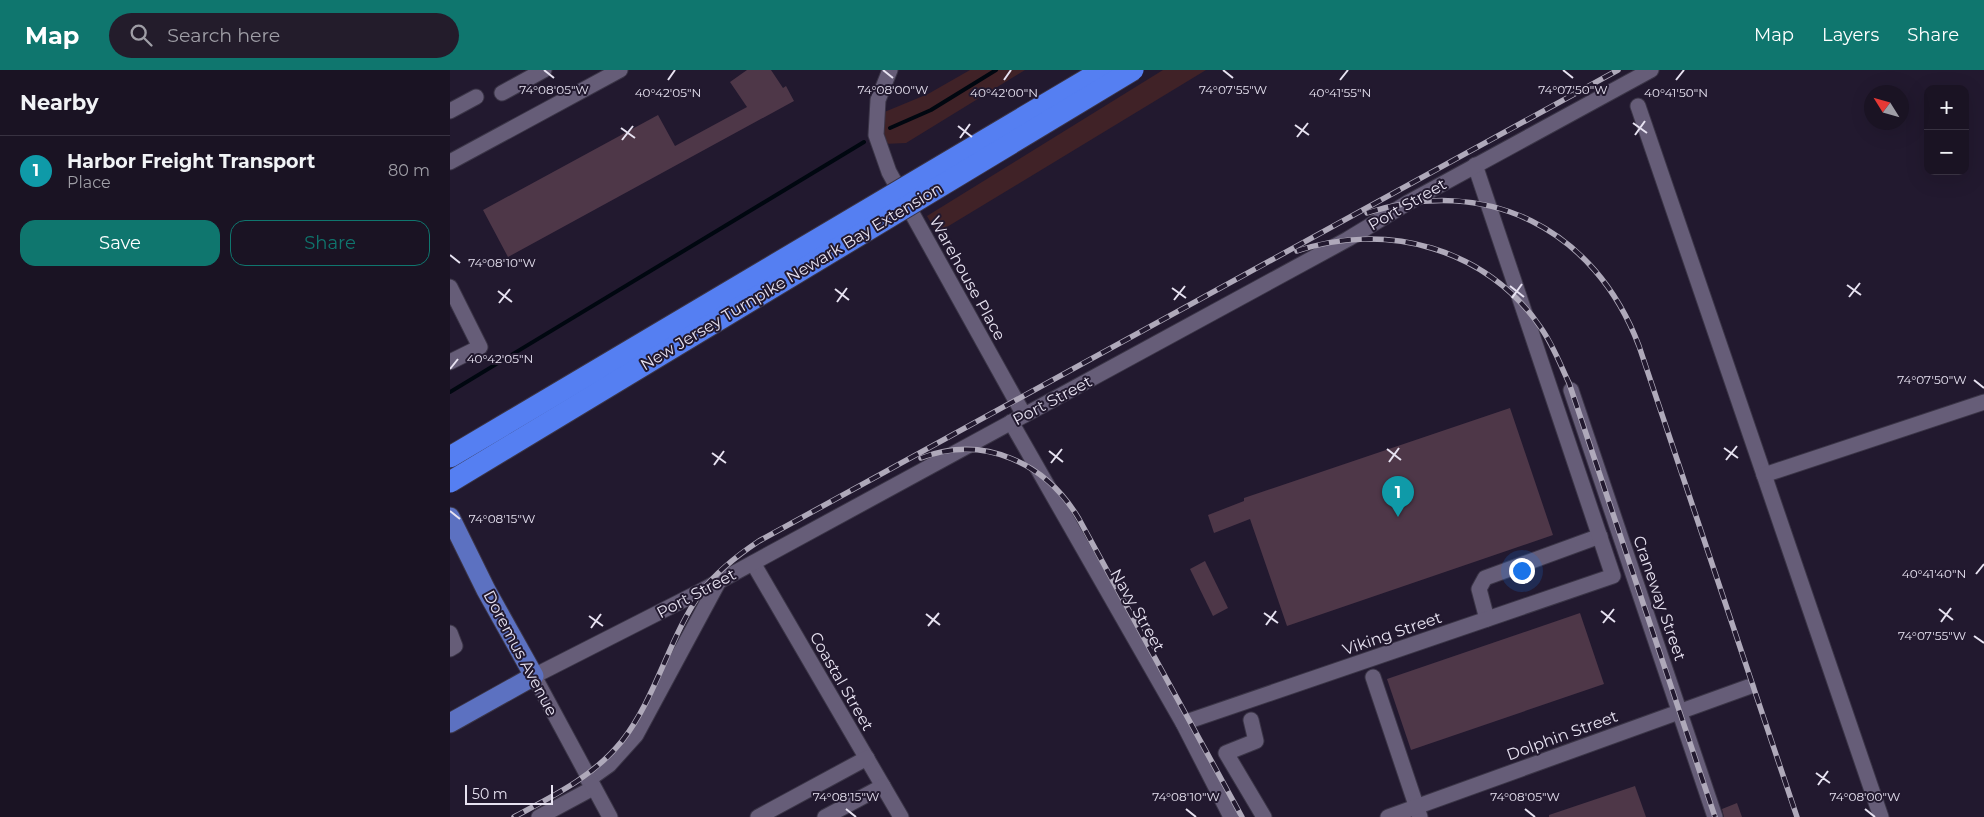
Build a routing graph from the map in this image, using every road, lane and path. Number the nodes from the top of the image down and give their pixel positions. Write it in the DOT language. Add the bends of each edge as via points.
graph roads {
  1 [pos="544,70"];
  2 [pos="620,70"];
  3 [pos="890,70"];
  4 [pos="1103,70"];
  5 [pos="1133,70"];
  6 [pos="1651,70"];
  7 [pos="502,94"];
  8 [pos="476,98"];
  9 [pos="1638,106"];
  10 [pos="450,112"];
  11 [pos="450,162"];
  12 [pos="1475,165"];
  13 [pos="450,287"];
  14 [pos="456,316"];
  15 [pos="450,362"];
  16 [pos="1571,390"];
  17 [pos="1984,402"];
  18 [pos="1018,419"];
  19 [pos="450,457"];
  20 [pos="1764,475"];
  21 [pos="450,482"];
  22 [pos="450,517"];
  23 [pos="1600,536"];
  24 [pos="753,562"];
  25 [pos="719,581"];
  26 [pos="1487,619"];
  27 [pos="450,633"];
  28 [pos="450,649"];
  29 [pos="534,676"];
  30 [pos="1373,677"];
  31 [pos="1748,687"];
  32 [pos="1680,711"];
  33 [pos="1251,720"];
  34 [pos="450,723"];
  35 [pos="1183,723"];
  36 [pos="867,758"];
  37 [pos="591,784"];
  38 [pos="883,786"];
  39 [pos="1418,812"];
  40 [pos="895,815"];
  41 [pos="539,817"];
  42 [pos="610,817"];
  43 [pos="758,817"];
  44 [pos="825,817"];
  45 [pos="1231,817"];
  46 [pos="1264,817"];
  47 [pos="1388,817"];
  48 [pos="1715,817"];
  49 [pos="1881,817"];
  1 -- 7 [label="street"];
  2 -- 11 [label="street"];
  3 -- 18 [label="street, Warehouse Place" via="878,100 876,135 889,172"];
  4 -- 19 [label="highway, New Jersey Turnpike Newark Bay Extension, bridge"];
  5 -- 21 [label="highway, New Jersey Turnpike Newark Bay Extension, bridge"];
  6 -- 12 [label="street, Port Street"];
  8 -- 10 [label="street"];
  9 -- 20 [label="street"];
  12 -- 18 [label="street, Port Street" via="1348,239"];
  12 -- 23 [label="street"];
  13 -- 14 [label="street"];
  14 -- 15 [label="street" via="480,346"];
  16 -- 32 [label="street, Craneway Street"];
  17 -- 20 [label="street"];
  18 -- 24 [label="street, Port Street"];
  18 -- 35 [label="street, Navy Street"];
  20 -- 49 [label="street"];
  22 -- 29 [label="main road, Doremus Avenue"];
  23 -- 26 [label="street" via="1485,578 1479,589"];
  23 -- 26 [label="street, Viking Street" via="1613,576"];
  24 -- 25 [label="street, Port Street"];
  24 -- 36 [label="street, Coastal Street"];
  25 -- 29 [label="street, Port Street"];
  25 -- 37 [label="street" via="636,735"];
  26 -- 35 [label="street, Viking Street"];
  27 -- 28 [label="street" via="455,646"];
  29 -- 34 [label="main road, Port Street"];
  29 -- 37 [label="street, Doremus Avenue"];
  30 -- 39 [label="street"];
  31 -- 32 [label="street, Dolphin Street"];
  32 -- 39 [label="street, Dolphin Street"];
  32 -- 48 [label="street, Craneway Street"];
  33 -- 46 [label="street" via="1256,741 1226,753"];
  35 -- 45 [label="street, Navy Street"];
  36 -- 38 [label="street, Coastal Street"];
  36 -- 43 [label="street"];
  37 -- 41 [label="street"];
  37 -- 42 [label="street, Doremus Avenue"];
  38 -- 40 [label="street, Coastal Street"];
  38 -- 44 [label="street"];
  39 -- 47 [label="street, Dolphin Street"];
}
